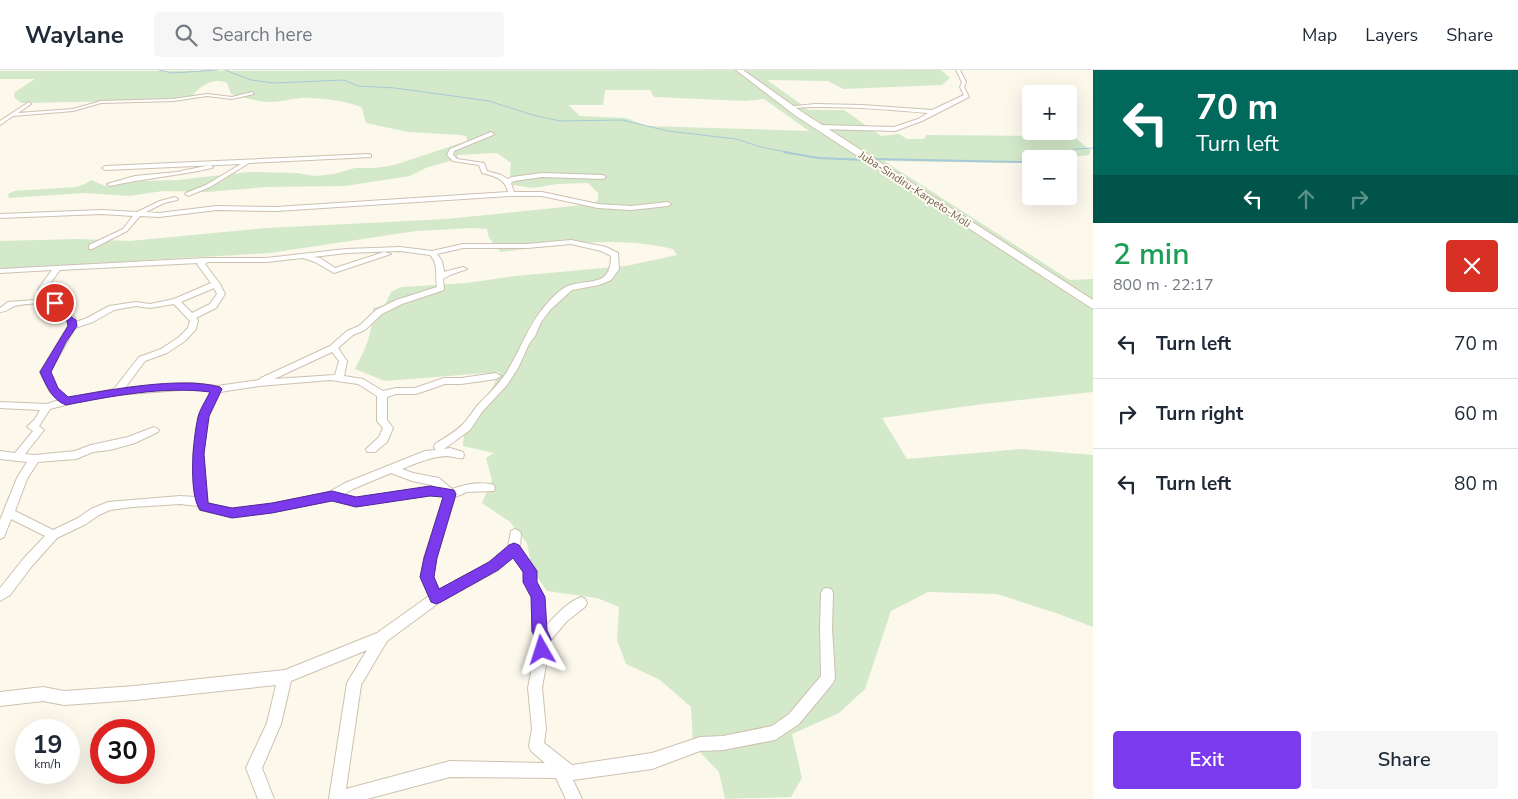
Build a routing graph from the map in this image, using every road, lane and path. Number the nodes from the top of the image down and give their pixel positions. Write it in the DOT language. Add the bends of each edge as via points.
graph roads {
  1 [pos="739,70"];
  2 [pos="958,70"];
  3 [pos="252,93"];
  4 [pos="30,103"];
  5 [pos="788,107"];
  6 [pos="933,112"];
  7 [pos="12,116"];
  8 [pos="0,123"];
  9 [pos="820,128"];
  10 [pos="491,134"];
  11 [pos="369,156"];
  12 [pos="252,161"];
  13 [pos="228,163"];
  14 [pos="105,168"];
  15 [pos="603,177"];
  16 [pos="508,182"];
  17 [pos="110,184"];
  18 [pos="188,194"];
  19 [pos="512,194"];
  20 [pos="175,199"];
  21 [pos="668,204"];
  22 [pos="138,214"];
  23 [pos="0,216"];
  24 [pos="92,247"];
  25 [pos="395,251"];
  26 [pos="432,253"];
  27 [pos="300,255"];
  28 [pos="206,260"];
  29 [pos="463,269"];
  30 [pos="56,270"];
  31 [pos="0,272"];
  32 [pos="439,278"];
  33 [pos="216,284"];
  34 [pos="48,296"];
  35 [pos="176,300"];
  36 [pos="1093,305"];
  37 [pos="0,310"];
  38 [pos="191,317"];
  39 [pos="72,326"];
  40 [pos="333,348"];
  41 [pos="496,376"];
  42 [pos="339,379"];
  43 [pos="259,383"];
  44 [pos="217,389"];
  45 [pos="117,392"];
  46 [pos="382,395"];
  47 [pos="66,401"];
  48 [pos="0,404"];
  49 [pos="46,406"];
  50 [pos="154,430"];
  51 [pos="439,447"];
  52 [pos="371,449"];
  53 [pos="459,455"];
  54 [pos="0,456"];
  55 [pos="18,456"];
  56 [pos="35,459"];
  57 [pos="391,470"];
  58 [pos="490,488"];
  59 [pos="450,494"];
  60 [pos="332,496"];
  61 [pos="201,502"];
  62 [pos="10,513"];
  63 [pos="0,534"];
  64 [pos="516,534"];
  65 [pos="53,535"];
  66 [pos="514,549"];
  67 [pos="827,593"];
  68 [pos="0,594"];
  69 [pos="436,598"];
  70 [pos="581,603"];
  71 [pos="382,637"];
  72 [pos="544,639"];
  73 [pos="285,677"];
  74 [pos="0,699"];
  75 [pos="564,773"];
  76 [pos="266,799"];
  77 [pos="337,799"];
  78 [pos="574,799"];
  1 -- 5 [label="main road, Juba-Sindiru-Karpeto-Moli"];
  2 -- 6 [label="street" via="967,96"];
  3 -- 7 [label="street" via="232,98 207,96 93,104 98,107"];
  4 -- 7 [label="street"];
  5 -- 6 [label="street" via="862,106"];
  5 -- 9 [label="main road, Juba-Sindiru-Karpeto-Moli"];
  6 -- 9 [label="street" via="895,129"];
  7 -- 8 [label="street"];
  9 -- 36 [label="main road, Juba-Sindiru-Karpeto-Moli"];
  10 -- 16 [label="street" via="452,150 450,154 455,160 482,164 484,172 503,176"];
  11 -- 12 [label="street"];
  12 -- 13 [label="street"];
  12 -- 18 [label="street"];
  13 -- 14 [label="street"];
  13 -- 17 [label="street"];
  15 -- 16 [label="street" via="542,175"];
  16 -- 19 [label="street"];
  19 -- 21 [label="street" via="542,194 598,206 630,208"];
  19 -- 22 [label="street" via="276,209 217,208 159,216"];
  20 -- 22 [label="street"];
  22 -- 23 [label="street" via="102,212"];
  22 -- 24 [label="street" via="126,230"];
  25 -- 26 [label="street"];
  25 -- 27 [label="street"];
  25 -- 27 [label="street" via="334,270"];
  26 -- 32 [label="street" via="441,264"];
  26 -- 51 [label="street" via="462,246 535,246 571,242 610,252 616,260 608,278 569,288 548,307 524,343 504,383 466,428"];
  27 -- 28 [label="street" via="266,260"];
  28 -- 30 [label="street"];
  28 -- 33 [label="street" via="201,264"];
  29 -- 32 [label="street"];
  30 -- 31 [label="street"];
  30 -- 34 [label="street" via="42,289"];
  32 -- 40 [label="street" via="441,288 379,312"];
  33 -- 35 [label="street"];
  33 -- 38 [label="street" via="220,294 213,306"];
  34 -- 37 [label="street" via="36,302 11,304"];
  34 -- 39 [label="street" via="62,309 60,314 72,320"];
  35 -- 38 [label="street"];
  35 -- 39 [label="street" via="150,306 136,304 112,308"];
  38 -- 45 [label="street" via="194,320 192,329 164,351 142,359"];
  39 -- 47 [label="street" via="45,372 53,390"];
  40 -- 42 [label="street" via="343,360"];
  40 -- 43 [label="street"];
  41 -- 46 [label="street" via="444,381 416,391"];
  42 -- 43 [label="street"];
  42 -- 46 [label="street" via="360,380"];
  43 -- 44 [label="street"];
  44 -- 45 [label="street" via="192,386"];
  44 -- 61 [label="street" via="204,416 198,454"];
  45 -- 47 [label="street"];
  46 -- 52 [label="street" via="382,421 388,428 383,440"];
  47 -- 49 [label="street"];
  48 -- 49 [label="street"];
  49 -- 55 [label="street" via="32,427 38,430"];
  50 -- 56 [label="street" via="131,440 76,455"];
  53 -- 57 [label="street" via="450,452 429,454"];
  54 -- 55 [label="street"];
  55 -- 56 [label="street"];
  56 -- 62 [label="street" via="22,478"];
  57 -- 59 [label="street" via="435,481"];
  57 -- 60 [label="street"];
  58 -- 59 [label="street" via="466,488"];
  59 -- 60 [label="street" via="430,491 356,502"];
  59 -- 69 [label="street" via="427,577"];
  60 -- 61 [label="street" via="232,513 204,507"];
  61 -- 65 [label="street" via="180,500 108,506"];
  62 -- 63 [label="street"];
  62 -- 65 [label="street"];
  64 -- 66 [label="street"];
  65 -- 68 [label="street"];
  66 -- 69 [label="street" via="494,566"];
  66 -- 72 [label="street" via="530,571 530,582 538,597 539,631"];
  67 -- 75 [label="street" via="828,678 794,719 775,733 700,744 652,761"];
  69 -- 71 [label="street"];
  70 -- 72 [label="street" via="562,617"];
  71 -- 73 [label="street"];
  71 -- 77 [label="street" via="354,682"];
  72 -- 75 [label="street" via="535,688 539,729 536,746"];
  73 -- 74 [label="street" via="136,693 64,698 42,694"];
  73 -- 76 [label="street" via="274,724 254,768"];
  75 -- 77 [label="street" via="450,769"];
  75 -- 78 [label="street"];
}
